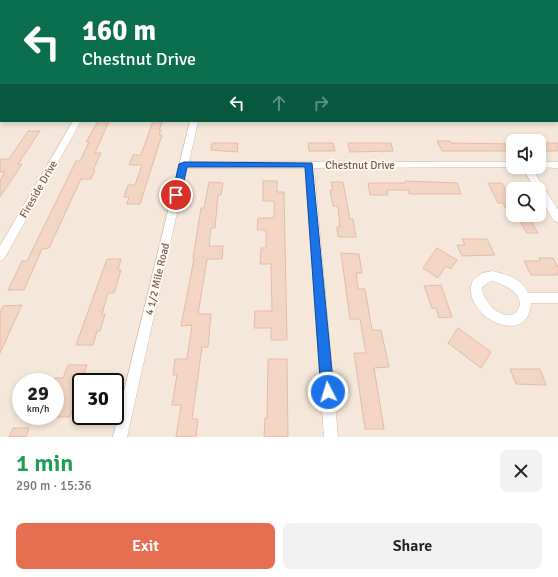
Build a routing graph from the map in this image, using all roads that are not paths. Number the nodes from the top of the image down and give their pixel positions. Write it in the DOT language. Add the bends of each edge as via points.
graph roads {
  1 [pos="76,122"];
  2 [pos="194,122"];
  3 [pos="184,164"];
  4 [pos="309,165"];
  5 [pos="506,165"];
  6 [pos="546,165"];
  7 [pos="558,165"];
  8 [pos="530,174"];
  9 [pos="558,218"];
  10 [pos="0,256"];
  11 [pos="525,298"];
  12 [pos="558,298"];
  13 [pos="120,437"];
  14 [pos="331,437"];
  1 -- 10 [label="street, Fireside Drive"];
  2 -- 3 [label="street, 4 1/2 Mile Road"];
  3 -- 4 [label="street, Chestnut Drive"];
  3 -- 13 [label="street, 4 1/2 Mile Road"];
  4 -- 5 [label="street, Chestnut Drive"];
  4 -- 14 [label="street"];
  6 -- 7 [label="street"];
  8 -- 9 [label="street"];
  11 -- 12 [label="street"];
}
